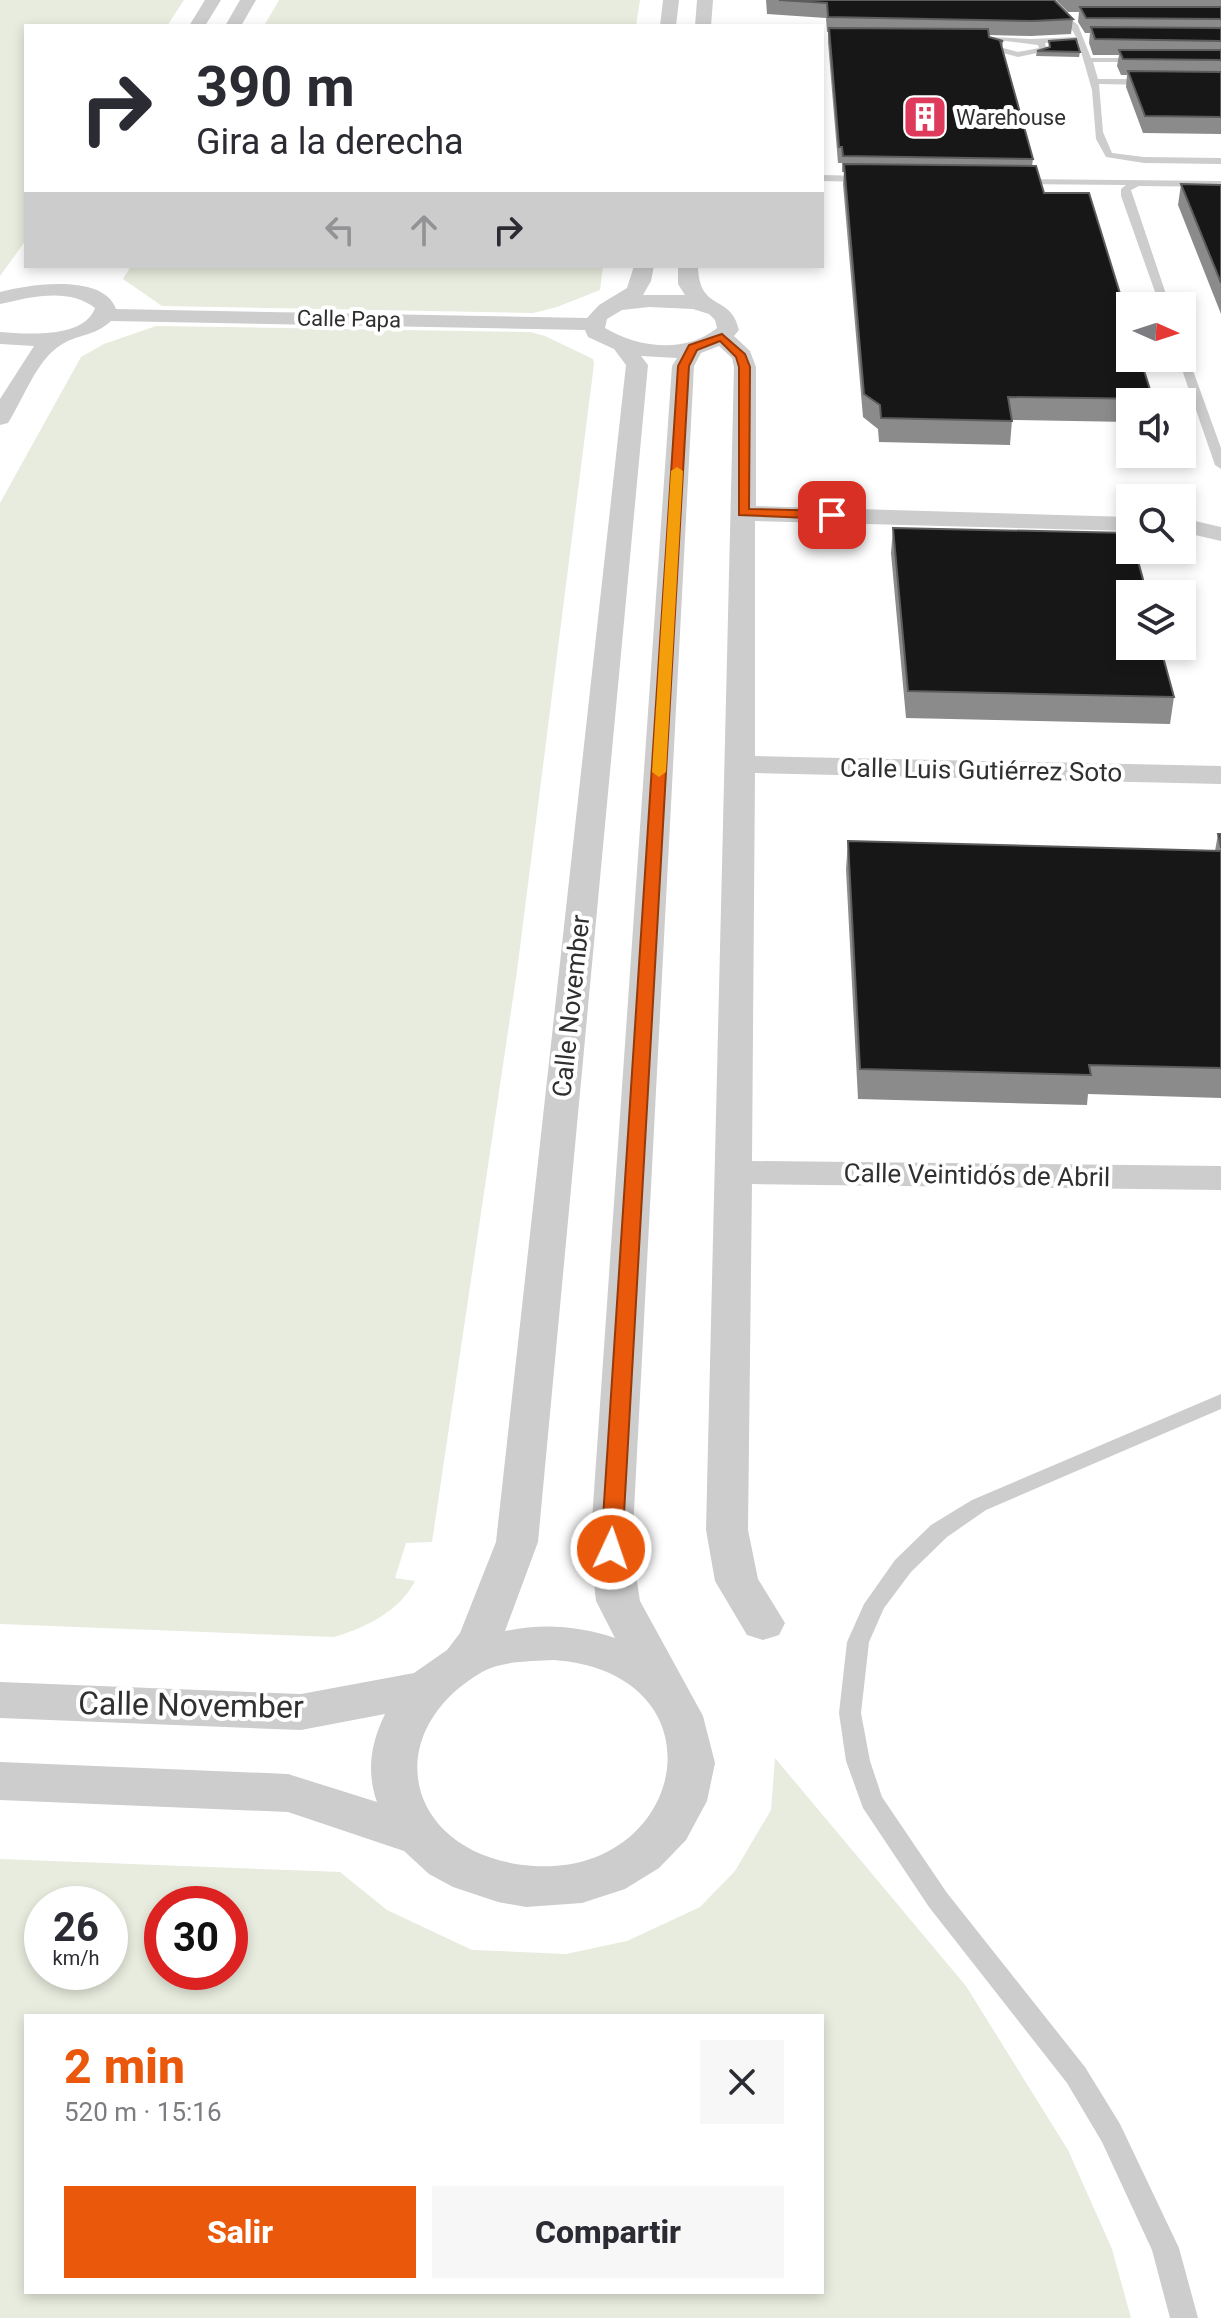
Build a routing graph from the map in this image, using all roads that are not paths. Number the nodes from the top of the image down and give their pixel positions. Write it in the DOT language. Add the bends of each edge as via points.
graph roads {
  1 [pos="213,0"];
  2 [pos="248,0"];
  3 [pos="671,0"];
  4 [pos="705,0"];
  5 [pos="1048,0"];
  6 [pos="1080,16"];
  7 [pos="1064,17"];
  8 [pos="198,24"];
  9 [pos="234,24"];
  10 [pos="668,24"];
  11 [pos="703,24"];
  12 [pos="953,38"];
  13 [pos="1094,38"];
  14 [pos="1005,39"];
  15 [pos="1034,41"];
  16 [pos="1080,41"];
  17 [pos="965,45"];
  18 [pos="1045,46"];
  19 [pos="991,47"];
  20 [pos="1086,60"];
  21 [pos="1146,60"];
  22 [pos="1093,81"];
  23 [pos="1157,82"];
  24 [pos="1221,161"];
  25 [pos="824,178"];
  26 [pos="885,179"];
  27 [pos="1011,181"];
  28 [pos="1135,184"];
  29 [pos="1221,184"];
  30 [pos="47,268"];
  31 [pos="644,268"];
  32 [pos="688,268"];
  33 [pos="1160,292"];
  34 [pos="6,296"];
  35 [pos="623,304"];
  36 [pos="701,305"];
  37 [pos="106,315"];
  38 [pos="593,324"];
  39 [pos="0,338"];
  40 [pos="58,338"];
  41 [pos="707,342"];
  42 [pos="623,346"];
  43 [pos="1188,372"];
  44 [pos="0,418"];
  45 [pos="1221,465"];
  46 [pos="743,513"];
  47 [pos="1116,524"];
  48 [pos="1196,528"];
  49 [pos="1221,534"];
  50 [pos="740,764"];
  51 [pos="1221,775"];
  52 [pos="734,1172"];
  53 [pos="1221,1178"];
  54 [pos="1221,1401"];
  55 [pos="763,1623"];
  56 [pos="465,1660"];
  57 [pos="428,1688"];
  58 [pos="666,1692"];
  59 [pos="0,1700"];
  60 [pos="0,1781"];
  61 [pos="417,1835"];
  62 [pos="1184,2318"];
  1 -- 8 [label="street"];
  2 -- 9 [label="street"];
  3 -- 10 [label="street"];
  4 -- 11 [label="street"];
  5 -- 7 [label="lane" via="1050,8"];
  6 -- 7 [label="lane"];
  7 -- 16 [label="lane"];
  12 -- 14 [label="lane"];
  13 -- 16 [label="lane"];
  14 -- 15 [label="lane"];
  14 -- 19 [label="lane"];
  15 -- 16 [label="lane"];
  15 -- 18 [label="lane"];
  16 -- 18 [label="lane"];
  16 -- 20 [label="lane"];
  17 -- 19 [label="lane"];
  18 -- 19 [label="lane" via="1023,54"];
  20 -- 21 [label="lane"];
  20 -- 22 [label="lane"];
  22 -- 23 [label="lane"];
  22 -- 24 [label="lane" via="1096,126 1109,155"];
  25 -- 26 [label="lane"];
  27 -- 28 [label="lane"];
  28 -- 29 [label="lane"];
  28 -- 33 [label="lane" via="1126,189 1126,196"];
  30 -- 34 [label="street"];
  31 -- 35 [label="street" via="642,284"];
  32 -- 36 [label="street" via="688,284"];
  34 -- 37 [label="street" via="88,286 106,307"];
  35 -- 36 [label="street" via="662,300"];
  35 -- 38 [label="street" via="597,316"];
  36 -- 41 [label="street" via="729,323 728,330"];
  37 -- 38 [label="street, Calle Papa"];
  37 -- 40 [label="street" via="90,328"];
  38 -- 42 [label="street" via="596,332"];
  39 -- 40 [label="street"];
  40 -- 44 [label="street" via="38,353"];
  41 -- 42 [label="street" via="657,350"];
  41 -- 46 [label="street" via="742,356 745,367"];
  41 -- 58 [label="street" via="683,366 611,1549 618,1601"];
  42 -- 56 [label="street, Calle November" via="637,365 517,1542 497,1602"];
  43 -- 45 [label="lane"];
  46 -- 47 [label="street"];
  46 -- 50 [label="street"];
  48 -- 49 [label="street"];
  50 -- 51 [label="street, Calle Luis Gutiérrez Soto"];
  50 -- 52 [label="street"];
  52 -- 53 [label="street, Calle Veintidós de Abril"];
  52 -- 55 [label="street" via="727,1530 737,1581"];
  54 -- 62 [label="lane" via="979,1505 939,1531 875,1604 858,1642 850,1713 871,1801 938,1900 1076,2075 1111,2133 1165,2248"];
  56 -- 57 [label="street"];
  56 -- 58 [label="street" via="536,1642 574,1643 640,1669"];
  57 -- 59 [label="street, Calle November" via="301,1712"];
  57 -- 61 [label="street" via="403,1721 393,1759 397,1799"];
  58 -- 61 [label="street" via="687,1729 693,1770 680,1812 651,1848 607,1874 556,1887 503,1884 454,1865"];
  60 -- 61 [label="street" via="288,1793"];
}
